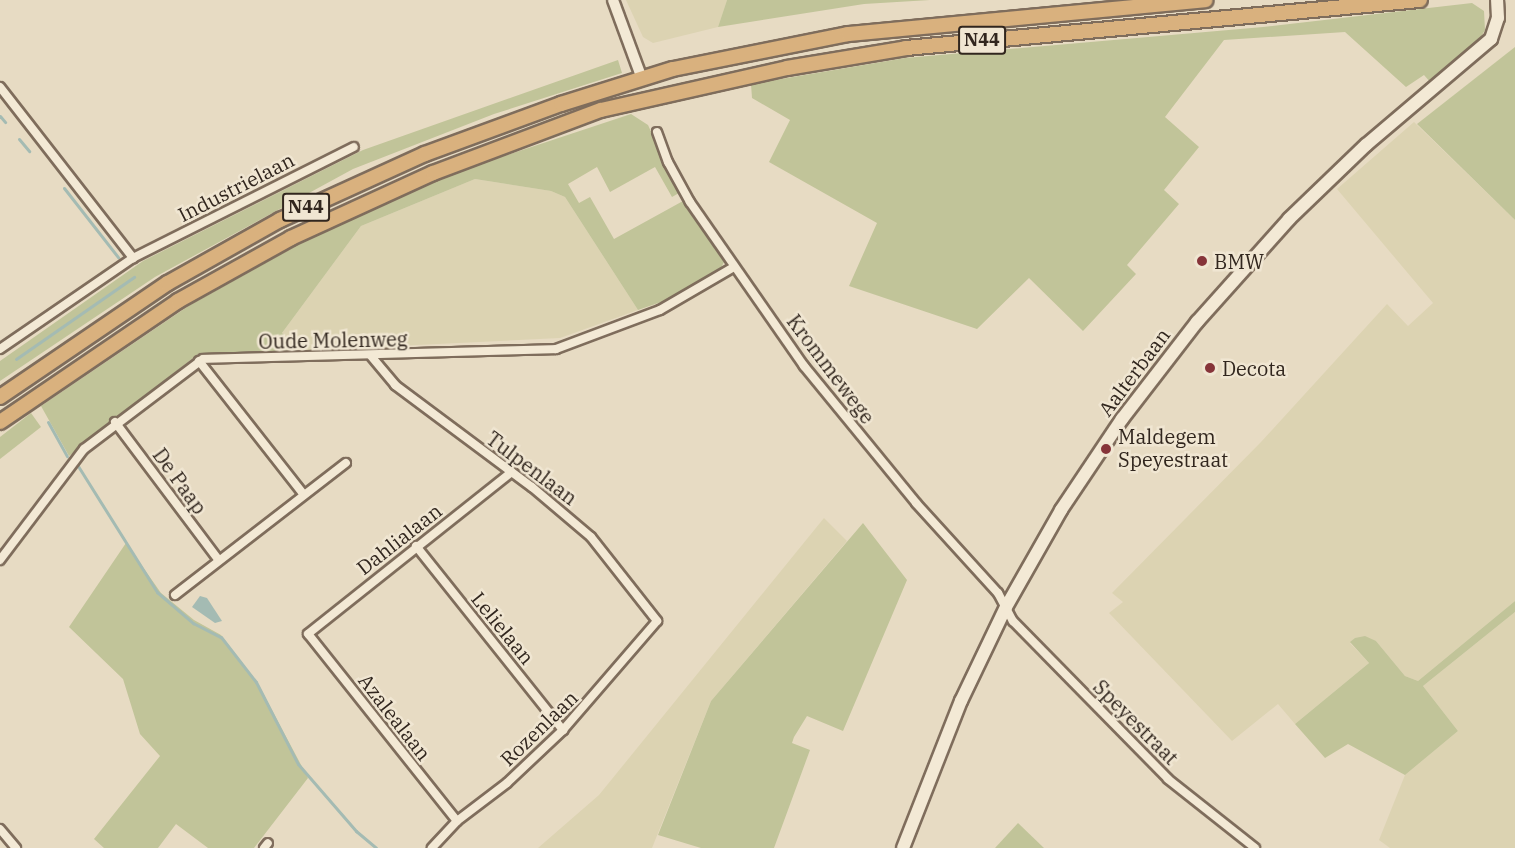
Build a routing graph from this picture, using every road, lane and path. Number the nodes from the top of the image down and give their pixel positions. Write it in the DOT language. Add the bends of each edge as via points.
graph roads {
  1 [pos="613,0"];
  2 [pos="1204,0"];
  3 [pos="1420,0"];
  4 [pos="1497,0"];
  5 [pos="642,79"];
  6 [pos="0,87"];
  7 [pos="648,98"];
  8 [pos="657,132"];
  9 [pos="354,147"];
  10 [pos="133,258"];
  11 [pos="734,267"];
  12 [pos="0,350"];
  13 [pos="371,356"];
  14 [pos="199,361"];
  15 [pos="0,397"];
  16 [pos="0,422"];
  17 [pos="115,422"];
  18 [pos="346,463"];
  19 [pos="512,472"];
  20 [pos="304,495"];
  21 [pos="416,546"];
  22 [pos="218,559"];
  23 [pos="0,560"];
  24 [pos="176,596"];
  25 [pos="1006,607"];
  26 [pos="657,621"];
  27 [pos="308,634"];
  28 [pos="563,730"];
  29 [pos="457,821"];
  30 [pos="0,830"];
  31 [pos="16,848"];
  32 [pos="432,848"];
  33 [pos="903,848"];
  34 [pos="1255,848"];
  1 -- 5 [label="street"];
  2 -- 5 [label="highway, N44" via="848,34 672,69"];
  3 -- 7 [label="highway, N44" via="906,48"];
  4 -- 25 [label="main road, Aalterbaan" via="1498,18 1491,39 1320,188 1197,322 1098,453"];
  5 -- 7 [label="street"];
  5 -- 15 [label="highway, N44" via="452,142 318,201 168,283"];
  6 -- 10 [label="street"];
  7 -- 16 [label="highway, N44" via="517,140 396,188 291,238 178,301"];
  8 -- 11 [label="street, Krommewege" via="690,202"];
  9 -- 10 [label="street, Industrielaan"];
  10 -- 12 [label="street, Industrielaan"];
  11 -- 13 [label="street, Oude Molenweg" via="660,310 574,345 536,351"];
  11 -- 25 [label="street, Krommewege" via="862,440 999,593"];
  13 -- 14 [label="street, Oude Molenweg" via="211,357"];
  13 -- 19 [label="street, Tulpenlaan" via="395,385"];
  14 -- 17 [label="street, Oude Molenweg"];
  14 -- 20 [label="street"];
  17 -- 22 [label="street, De Paap"];
  17 -- 23 [label="street, Oude Molenweg" via="75,458"];
  18 -- 20 [label="street"];
  19 -- 21 [label="street, Dahlialaan"];
  19 -- 26 [label="street, Tulpenlaan" via="591,537"];
  20 -- 22 [label="street"];
  21 -- 27 [label="street, Dahlialaan"];
  21 -- 28 [label="street, Lelielaan"];
  22 -- 24 [label="street"];
  25 -- 33 [label="main road, Aalterbaan" via="961,701"];
  25 -- 34 [label="street, Speyestraat" via="1013,621 1168,779"];
  26 -- 28 [label="street, Rozenlaan"];
  27 -- 29 [label="street, Azalealaan"];
  28 -- 29 [label="street, Rozenlaan" via="507,783"];
  29 -- 32 [label="street, Rozenlaan"];
  30 -- 31 [label="street"];
}
